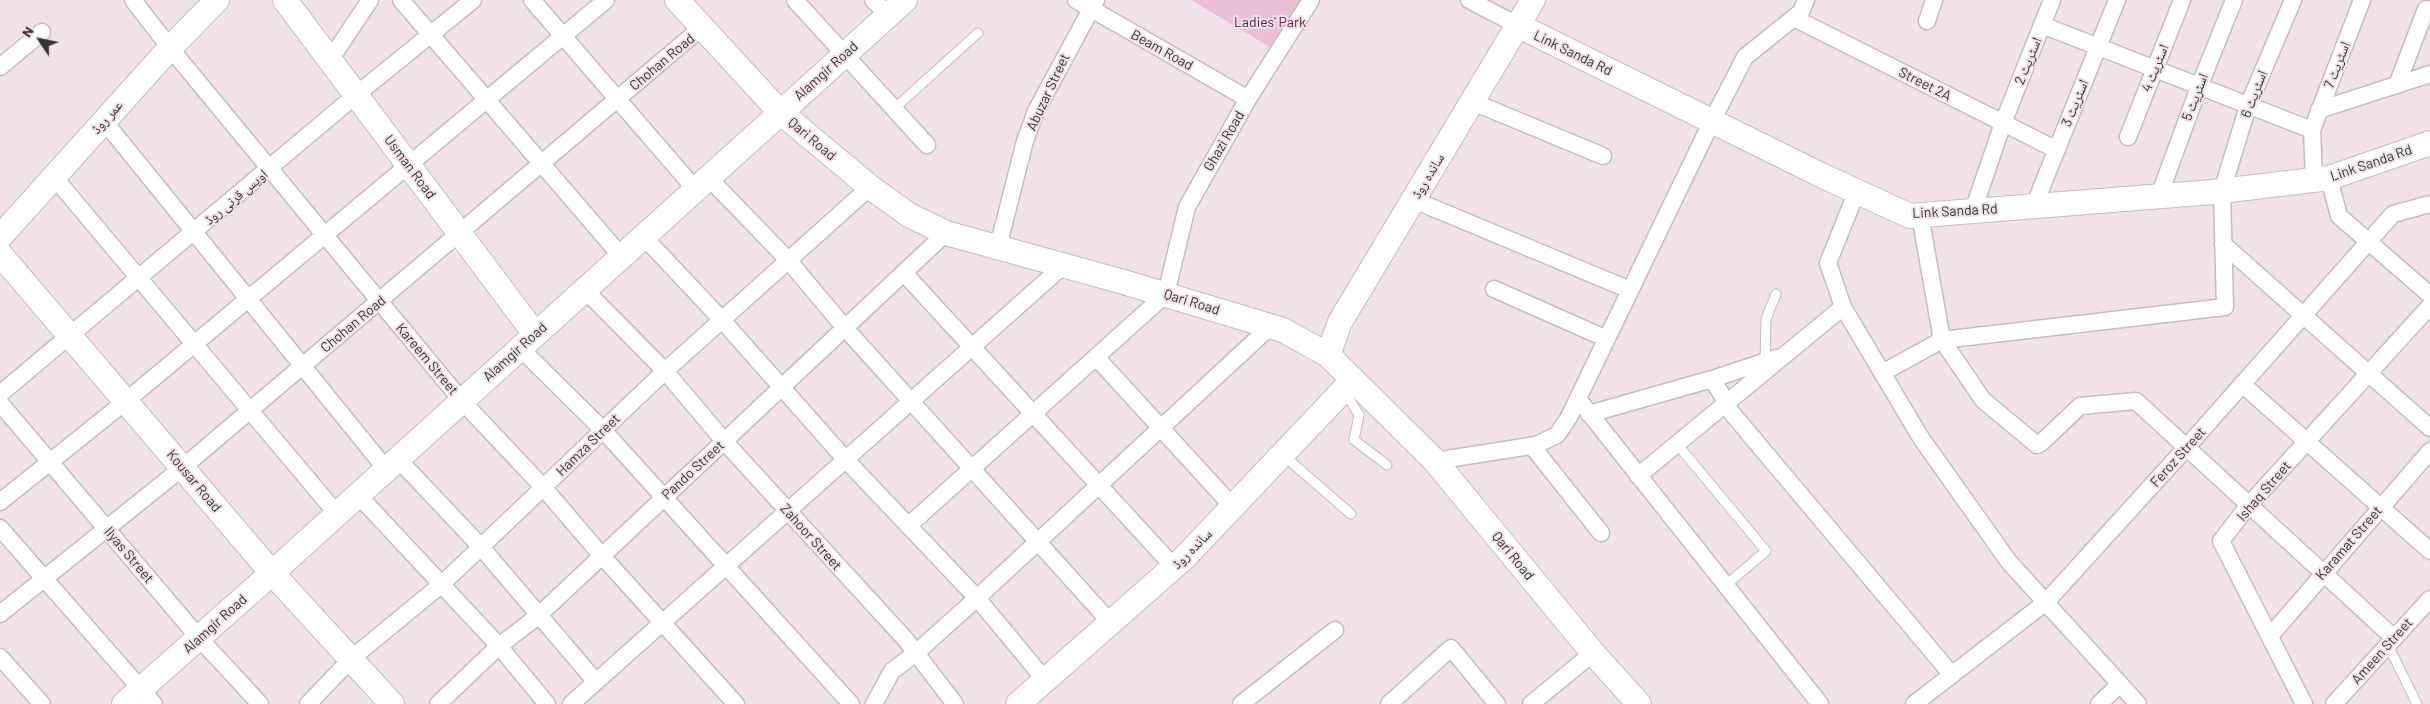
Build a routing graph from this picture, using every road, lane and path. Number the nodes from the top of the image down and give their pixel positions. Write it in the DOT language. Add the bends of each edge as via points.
graph roads {
  1 [pos="133,0"];
  2 [pos="217,0"];
  3 [pos="285,0"];
  4 [pos="370,0"];
  5 [pos="401,0"];
  6 [pos="473,0"];
  7 [pos="532,0"];
  8 [pos="606,0"];
  9 [pos="678,0"];
  10 [pos="795,0"];
  11 [pos="1311,0"];
  12 [pos="1469,0"];
  13 [pos="1533,0"];
  14 [pos="1806,0"];
  15 [pos="1934,0"];
  16 [pos="2052,0"];
  17 [pos="2117,0"];
  18 [pos="2182,0"];
  19 [pos="2234,0"];
  20 [pos="2293,0"];
  21 [pos="2362,0"];
  22 [pos="1087,3"];
  23 [pos="889,5"];
  24 [pos="2426,9"];
  25 [pos="1794,18"];
  26 [pos="1927,21"];
  27 [pos="1517,25"];
  28 [pos="2042,25"];
  29 [pos="701,28"];
  30 [pos="42,32"];
  31 [pos="978,33"];
  32 [pos="431,34"];
  33 [pos="563,36"];
  34 [pos="2098,47"];
  35 [pos="170,48"];
  36 [pos="845,54"];
  37 [pos="330,60"];
  38 [pos="0,67"];
  39 [pos="2154,69"];
  40 [pos="2430,74"];
  41 [pos="2397,85"];
  42 [pos="2199,87"];
  43 [pos="356,95"];
  44 [pos="618,99"];
  45 [pos="1248,99"];
  46 [pos="487,100"];
  47 [pos="1473,102"];
  48 [pos="2248,106"];
  49 [pos="895,108"];
  50 [pos="2319,110"];
  51 [pos="780,112"];
  52 [pos="104,121"];
  53 [pos="1712,121"];
  54 [pos="2003,123"];
  55 [pos="2312,130"];
  56 [pos="2128,137"];
  57 [pos="2430,143"];
  58 [pos="927,145"];
  59 [pos="2057,150"];
  60 [pos="1604,156"];
  61 [pos="542,164"];
  62 [pos="410,166"];
  63 [pos="269,168"];
  64 [pos="54,177"];
  65 [pos="2321,179"];
  66 [pos="702,183"];
  67 [pos="870,187"];
  68 [pos="1857,191"];
  69 [pos="2222,191"];
  70 [pos="2159,196"];
  71 [pos="1414,200"];
  72 [pos="2430,204"];
  73 [pos="2034,206"];
  74 [pos="1973,211"];
  75 [pos="1920,215"];
  76 [pos="194,232"];
  77 [pos="946,233"];
  78 [pos="460,234"];
  79 [pos="325,236"];
  80 [pos="643,236"];
  81 [pos="0,237"];
  82 [pos="2369,240"];
  83 [pos="2223,244"];
  84 [pos="998,247"];
  85 [pos="0,254"];
  86 [pos="621,256"];
  87 [pos="788,260"];
  88 [pos="1064,265"];
  89 [pos="904,273"];
  90 [pos="139,278"];
  91 [pos="584,289"];
  92 [pos="1494,289"];
  93 [pos="1630,290"];
  94 [pos="1166,294"];
  95 [pos="1776,294"];
  96 [pos="2430,295"];
  97 [pos="248,300"];
  98 [pos="380,302"];
  99 [pos="2430,306"];
  100 [pos="1843,307"];
  101 [pos="2303,315"];
  102 [pos="722,320"];
  103 [pos="1271,326"];
  104 [pos="845,328"];
  105 [pos="70,336"];
  106 [pos="1607,339"];
  107 [pos="1942,340"];
  108 [pos="528,341"];
  109 [pos="194,344"];
  110 [pos="972,347"];
  111 [pos="1328,355"];
  112 [pos="1786,355"];
  113 [pos="1096,358"];
  114 [pos="1765,362"];
  115 [pos="303,366"];
  116 [pos="665,371"];
  117 [pos="1882,373"];
  118 [pos="2369,373"];
  119 [pos="1712,379"];
  120 [pos="2242,384"];
  121 [pos="1348,385"];
  122 [pos="780,388"];
  123 [pos="0,394"];
  124 [pos="1578,399"];
  125 [pos="126,401"];
  126 [pos="462,401"];
  127 [pos="911,401"];
  128 [pos="0,403"];
  129 [pos="1726,404"];
  130 [pos="250,411"];
  131 [pos="1033,414"];
  132 [pos="1589,414"];
  133 [pos="1161,428"];
  134 [pos="2430,428"];
  135 [pos="603,430"];
  136 [pos="724,441"];
  137 [pos="2307,442"];
  138 [pos="1677,444"];
  139 [pos="1532,446"];
  140 [pos="2185,449"];
  141 [pos="2430,451"];
  142 [pos="1282,455"];
  143 [pos="846,460"];
  144 [pos="1436,461"];
  145 [pos="50,462"];
  146 [pos="392,464"];
  147 [pos="1387,465"];
  148 [pos="182,468"];
  149 [pos="972,469"];
  150 [pos="1638,476"];
  151 [pos="1099,486"];
  152 [pos="543,487"];
  153 [pos="358,495"];
  154 [pos="664,498"];
  155 [pos="0,502"];
  156 [pos="2248,506"];
  157 [pos="1233,507"];
  158 [pos="2380,507"];
  159 [pos="788,511"];
  160 [pos="337,514"];
  161 [pos="1351,514"];
  162 [pos="908,526"];
  163 [pos="0,528"];
  164 [pos="106,528"];
  165 [pos="1601,533"];
  166 [pos="1038,542"];
  167 [pos="481,547"];
  168 [pos="2430,551"];
  169 [pos="602,556"];
  170 [pos="727,565"];
  171 [pos="1174,567"];
  172 [pos="272,573"];
  173 [pos="2323,573"];
  174 [pos="43,578"];
  175 [pos="442,584"];
  176 [pos="1726,585"];
  177 [pos="977,598"];
  178 [pos="2430,599"];
  179 [pos="2046,602"];
  180 [pos="0,614"];
  181 [pos="538,616"];
  182 [pos="1111,622"];
  183 [pos="662,623"];
  184 [pos="1335,630"];
  185 [pos="2270,636"];
  186 [pos="199,638"];
  187 [pos="2391,641"];
  188 [pos="499,646"];
  189 [pos="1593,653"];
  190 [pos="916,654"];
  191 [pos="0,657"];
  192 [pos="352,658"];
  193 [pos="1952,675"];
  194 [pos="1045,680"];
  195 [pos="596,682"];
  196 [pos="2120,684"];
  197 [pos="140,699"];
  198 [pos="42,704"];
  199 [pos="260,704"];
  200 [pos="308,704"];
  201 [pos="392,704"];
  202 [pos="438,704"];
  203 [pos="547,704"];
  204 [pos="571,704"];
  205 [pos="736,704"];
  206 [pos="851,704"];
  207 [pos="874,704"];
  208 [pos="955,704"];
  209 [pos="1018,704"];
  210 [pos="1241,704"];
  211 [pos="1389,704"];
  212 [pos="1497,704"];
  213 [pos="1531,704"];
  214 [pos="1639,704"];
  215 [pos="1820,704"];
  216 [pos="1914,704"];
  217 [pos="2099,704"];
  218 [pos="2138,704"];
  219 [pos="2304,704"];
  220 [pos="2334,704"];
  221 [pos="2417,704"];
  1 -- 35 [label="street, Kareem Street"];
  2 -- 35 [label="street, عمر روڈ"];
  3 -- 37 [label="street, Usman Road"];
  4 -- 37 [label="street"];
  5 -- 32 [label="street"];
  6 -- 32 [label="street, اویس قرنی روڈ"];
  7 -- 33 [label="street"];
  8 -- 33 [label="street"];
  9 -- 29 [label="street, Qari Road"];
  10 -- 36 [label="street"];
  11 -- 45 [label="street, Ghazi Road"];
  12 -- 27 [label="street"];
  13 -- 27 [label="street, ساندہ روڈ"];
  14 -- 25 [label="street"];
  15 -- 26 [label="street"];
  16 -- 28 [label="street, اسٹریٹ 2"];
  17 -- 34 [label="street, اسٹریٹ 3"];
  18 -- 39 [label="street, اسٹریٹ 4"];
  19 -- 42 [label="street, اسٹریٹ 5"];
  20 -- 48 [label="street, اسٹریٹ 6"];
  21 -- 50 [label="street, اسٹریٹ 7"];
  22 -- 45 [label="street, Beam Road"];
  22 -- 84 [label="street, Abuzar Street" via="1025,141"];
  23 -- 36 [label="street, Alamgir Road"];
  24 -- 41 [label="street"];
  25 -- 53 [label="street" via="1745,57"];
  25 -- 54 [label="street, Street 2A"];
  27 -- 47 [label="street, ساندہ روڈ"];
  27 -- 53 [label="street, Link Sanda Rd"];
  28 -- 34 [label="street"];
  28 -- 54 [label="street, اسٹریٹ 2"];
  29 -- 44 [label="street, Chohan Road"];
  29 -- 51 [label="street, Qari Road"];
  30 -- 38 [label="street"];
  31 -- 49 [label="lane"];
  32 -- 43 [label="street, اویس قرنی روڈ"];
  32 -- 46 [label="street"];
  33 -- 44 [label="street"];
  33 -- 46 [label="street"];
  34 -- 39 [label="street"];
  34 -- 59 [label="street, اسٹریٹ 3"];
  35 -- 52 [label="street, عمر روڈ"];
  35 -- 63 [label="street, Kareem Street"];
  36 -- 49 [label="street"];
  36 -- 51 [label="street, Alamgir Road"];
  37 -- 43 [label="street, Usman Road"];
  39 -- 42 [label="street"];
  39 -- 56 [label="street, اسٹریٹ 4"];
  40 -- 41 [label="street"];
  41 -- 50 [label="street"];
  42 -- 48 [label="street"];
  42 -- 70 [label="street, اسٹریٹ 5"];
  43 -- 62 [label="street, Usman Road"];
  43 -- 63 [label="street, اویس قرنی روڈ"];
  44 -- 61 [label="street, Chohan Road"];
  44 -- 66 [label="street"];
  45 -- 94 [label="street, Ghazi Road" via="1186,206"];
  46 -- 61 [label="street"];
  46 -- 62 [label="street"];
  47 -- 60 [label="street"];
  47 -- 71 [label="street, ساندہ روڈ"];
  48 -- 55 [label="street"];
  48 -- 69 [label="street, اسٹریٹ 6"];
  49 -- 58 [label="street"];
  50 -- 55 [label="street, اسٹریٹ 7"];
  51 -- 66 [label="street, Alamgir Road"];
  51 -- 67 [label="street, Qari Road"];
  52 -- 64 [label="street, عمر روڈ"];
  52 -- 76 [label="street"];
  53 -- 68 [label="street, Link Sanda Rd"];
  53 -- 93 [label="street"];
  54 -- 59 [label="street, Street 2A"];
  54 -- 74 [label="street, اسٹریٹ 2"];
  55 -- 65 [label="street"];
  57 -- 65 [label="street, Link Sanda Rd"];
  59 -- 73 [label="street, اسٹریٹ 3"];
  61 -- 78 [label="street, Chohan Road"];
  61 -- 86 [label="street"];
  62 -- 78 [label="street, Usman Road"];
  62 -- 79 [label="street"];
  63 -- 76 [label="street, اویس قرنی روڈ"];
  63 -- 79 [label="street, Kareem Street"];
  64 -- 81 [label="street, عمر روڈ"];
  64 -- 90 [label="street"];
  65 -- 69 [label="street, Link Sanda Rd"];
  65 -- 82 [label="street" via="2339,216"];
  66 -- 80 [label="street, Alamgir Road"];
  66 -- 87 [label="street"];
  67 -- 77 [label="street, Qari Road" via="909,215"];
  67 -- 87 [label="street, Hamza Street"];
  68 -- 75 [label="street, Link Sanda Rd" via="1910,216"];
  68 -- 100 [label="street" via="1828,262"];
  69 -- 70 [label="street, Link Sanda Rd"];
  69 -- 83 [label="street, اسٹریٹ 6"];
  70 -- 73 [label="street, Link Sanda Rd"];
  71 -- 93 [label="street"];
  71 -- 111 [label="street, ساندہ روڈ" via="1340,322"];
  72 -- 82 [label="street, Feroz Street" via="2393,214"];
  73 -- 74 [label="street, Link Sanda Rd"];
  74 -- 75 [label="street, Link Sanda Rd"];
  75 -- 107 [label="street"];
  76 -- 90 [label="street, اویس قرنی روڈ"];
  76 -- 97 [label="street"];
  77 -- 84 [label="street, Qari Road"];
  77 -- 89 [label="street, Pando Street"];
  78 -- 98 [label="street, Chohan Road"];
  78 -- 108 [label="street, Usman Road"];
  79 -- 97 [label="street"];
  79 -- 98 [label="street, Kareem Street"];
  80 -- 86 [label="street, Alamgir Road"];
  80 -- 102 [label="street"];
  82 -- 96 [label="street"];
  82 -- 101 [label="street, Feroz Street"];
  83 -- 101 [label="street"];
  83 -- 107 [label="street, اسٹریٹ 6" via="2225,307"];
  84 -- 88 [label="street, Qari Road"];
  85 -- 105 [label="street, Kousar Road"];
  86 -- 91 [label="street, Alamgir Road"];
  87 -- 102 [label="street, Hamza Street"];
  87 -- 104 [label="street"];
  88 -- 94 [label="street, Qari Road"];
  88 -- 110 [label="street"];
  89 -- 104 [label="street, Pando Street"];
  89 -- 110 [label="street"];
  90 -- 105 [label="street, اویس قرنی روڈ"];
  90 -- 109 [label="street"];
  91 -- 108 [label="street, Alamgir Road"];
  91 -- 116 [label="street, Zahoor Street"];
  92 -- 106 [label="street"];
  93 -- 106 [label="street"];
  94 -- 103 [label="street, Qari Road"];
  94 -- 113 [label="street"];
  95 -- 114 [label="lane" via="1766,320"];
  97 -- 109 [label="street"];
  97 -- 115 [label="street"];
  98 -- 115 [label="street, Chohan Road"];
  98 -- 126 [label="street, Kareem Street"];
  99 -- 118 [label="street, Ishaq Street"];
  100 -- 112 [label="street"];
  100 -- 117 [label="street"];
  101 -- 118 [label="street"];
  101 -- 120 [label="street, Feroz Street"];
  102 -- 116 [label="street, Hamza Street"];
  102 -- 122 [label="street"];
  103 -- 111 [label="street, Qari Road"];
  103 -- 133 [label="street"];
  104 -- 122 [label="street, Pando Street"];
  104 -- 127 [label="street"];
  105 -- 123 [label="street, اویس قرنی روڈ"];
  105 -- 125 [label="street, Kousar Road"];
  106 -- 124 [label="street"];
  107 -- 117 [label="street"];
  107 -- 140 [label="street" via="1983,400 2032,443 2041,443 2080,406 2136,401"];
  108 -- 126 [label="street, Alamgir Road"];
  108 -- 135 [label="street"];
  109 -- 125 [label="street"];
  109 -- 130 [label="street"];
  110 -- 127 [label="street"];
  110 -- 131 [label="street"];
  111 -- 121 [label="street, Qari Road"];
  112 -- 114 [label="street"];
  112 -- 129 [label="street"];
  113 -- 131 [label="street"];
  113 -- 133 [label="street"];
  114 -- 119 [label="street"];
  115 -- 130 [label="street, Chohan Road"];
  115 -- 146 [label="street"];
  116 -- 135 [label="street, Hamza Street"];
  116 -- 136 [label="street, Zahoor Street"];
  117 -- 179 [label="street" via="1921,438 1998,546"];
  118 -- 134 [label="street"];
  118 -- 137 [label="street, Ishaq Street"];
  119 -- 129 [label="street"];
  119 -- 132 [label="street"];
  120 -- 137 [label="street"];
  120 -- 140 [label="street, Feroz Street"];
  121 -- 142 [label="street, ساندہ روڈ"];
  121 -- 144 [label="street, Qari Road"];
  121 -- 147 [label="lane" via="1359,415 1354,440"];
  122 -- 136 [label="street, Pando Street"];
  122 -- 143 [label="street"];
  124 -- 132 [label="street"];
  124 -- 139 [label="street" via="1557,435"];
  125 -- 145 [label="street"];
  125 -- 148 [label="street, Kousar Road"];
  126 -- 146 [label="street, Alamgir Road"];
  126 -- 152 [label="street, Kareem Street"];
  127 -- 143 [label="street"];
  127 -- 149 [label="street"];
  128 -- 145 [label="street, Ilyas Street"];
  129 -- 138 [label="street"];
  129 -- 193 [label="street"];
  130 -- 148 [label="street, Chohan Road"];
  130 -- 160 [label="street"];
  131 -- 149 [label="street"];
  131 -- 151 [label="street"];
  132 -- 150 [label="street"];
  133 -- 151 [label="street"];
  133 -- 157 [label="street"];
  135 -- 152 [label="street, Hamza Street"];
  135 -- 154 [label="street"];
  136 -- 154 [label="street, Pando Street"];
  136 -- 159 [label="street, Zahoor Street"];
  137 -- 156 [label="street, Ishaq Street"];
  137 -- 158 [label="street"];
  138 -- 150 [label="street"];
  138 -- 176 [label="lane" via="1766,551"];
  139 -- 144 [label="street"];
  139 -- 165 [label="street"];
  140 -- 156 [label="street"];
  140 -- 179 [label="street, Feroz Street"];
  141 -- 158 [label="street, Karamat Street"];
  142 -- 157 [label="street, ساندہ روڈ"];
  142 -- 161 [label="lane"];
  143 -- 159 [label="street"];
  143 -- 162 [label="street"];
  144 -- 189 [label="street, Qari Road"];
  145 -- 155 [label="street"];
  145 -- 164 [label="street, Ilyas Street"];
  146 -- 153 [label="street, Alamgir Road"];
  146 -- 167 [label="street"];
  148 -- 164 [label="street, Chohan Road"];
  148 -- 172 [label="street, Kousar Road"];
  149 -- 162 [label="street"];
  149 -- 166 [label="street"];
  150 -- 176 [label="street"];
  151 -- 166 [label="street"];
  151 -- 171 [label="street"];
  152 -- 167 [label="street, Hamza Street"];
  152 -- 169 [label="street, Kareem Street"];
  153 -- 160 [label="street, Alamgir Road"];
  153 -- 175 [label="street"];
  154 -- 169 [label="street, Pando Street"];
  154 -- 170 [label="street"];
  156 -- 173 [label="street"];
  156 -- 185 [label="street, Ishaq Street" via="2221,541"];
  157 -- 171 [label="street, ساندہ روڈ"];
  158 -- 168 [label="street"];
  158 -- 173 [label="street, Karamat Street"];
  159 -- 170 [label="street"];
  159 -- 190 [label="street, Zahoor Street"];
  160 -- 172 [label="street, Alamgir Road"];
  162 -- 177 [label="street"];
  163 -- 174 [label="street"];
  164 -- 174 [label="street, Chohan Road"];
  164 -- 186 [label="street, Ilyas Street"];
  166 -- 177 [label="street"];
  166 -- 182 [label="street"];
  167 -- 175 [label="street, Hamza Street"];
  167 -- 181 [label="street"];
  169 -- 181 [label="street, Pando Street"];
  169 -- 183 [label="street, Kareem Street"];
  170 -- 183 [label="street"];
  170 -- 206 [label="street"];
  171 -- 182 [label="street, ساندہ روڈ"];
  172 -- 186 [label="street, Alamgir Road"];
  172 -- 192 [label="street, Kousar Road"];
  173 -- 185 [label="street, Karamat Street"];
  173 -- 187 [label="street"];
  174 -- 180 [label="street, Chohan Road"];
  174 -- 197 [label="street"];
  175 -- 188 [label="street"];
  175 -- 192 [label="street, Hamza Street"];
  176 -- 215 [label="street"];
  177 -- 190 [label="street"];
  177 -- 194 [label="street"];
  178 -- 187 [label="street, Ameen Street"];
  179 -- 193 [label="street, Feroz Street"];
  179 -- 196 [label="street"];
  181 -- 188 [label="street, Pando Street"];
  181 -- 195 [label="street"];
  182 -- 194 [label="street, ساندہ روڈ"];
  183 -- 195 [label="street"];
  183 -- 205 [label="street, Kareem Street"];
  184 -- 210 [label="street"];
  185 -- 219 [label="street, Ishaq Street"];
  186 -- 197 [label="street, Alamgir Road"];
  186 -- 199 [label="street, Ilyas Street"];
  187 -- 220 [label="street, Ameen Street"];
  187 -- 221 [label="lane"];
  188 -- 202 [label="street, Pando Street"];
  188 -- 203 [label="street"];
  189 -- 213 [label="street"];
  189 -- 214 [label="street, Qari Road"];
  190 -- 207 [label="street" via="892,671"];
  190 -- 208 [label="street, Zahoor Street"];
  191 -- 198 [label="street"];
  192 -- 200 [label="street, Hamza Street"];
  192 -- 201 [label="street, Kousar Road"];
  193 -- 216 [label="street, Feroz Street"];
  194 -- 209 [label="street, ساندہ روڈ"];
  195 -- 204 [label="street"];
  196 -- 217 [label="street"];
  196 -- 218 [label="street"];
  211 -- 212 [label="street" via="1450,648"];
}
